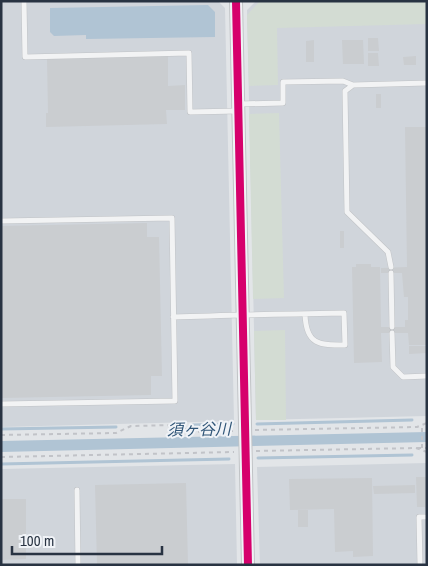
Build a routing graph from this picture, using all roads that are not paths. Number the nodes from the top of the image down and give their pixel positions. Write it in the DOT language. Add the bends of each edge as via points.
graph roads {
  1 [pos="24,1"];
  2 [pos="236,1"];
  3 [pos="427,83"];
  4 [pos="353,85"];
  5 [pos="239,108"];
  6 [pos="1,221"];
  7 [pos="305,314"];
  8 [pos="243,315"];
  9 [pos="173,316"];
  10 [pos="427,376"];
  11 [pos="1,404"];
  12 [pos="77,490"];
  13 [pos="425,517"];
  14 [pos="78,565"];
  15 [pos="248,565"];
  16 [pos="420,565"];
  1 -- 5 [label="lane" via="26,57 189,53 190,112"];
  2 -- 5 [label="street"];
  3 -- 4 [label="lane"];
  4 -- 5 [label="lane" via="343,81 283,82 283,103"];
  4 -- 10 [label="lane" via="345,91 347,212 388,252 393,367 403,377"];
  5 -- 8 [label="street"];
  6 -- 9 [label="lane" via="172,218"];
  7 -- 7 [label="lane" via="344,313 345,344 321,345 314,340 308,332"];
  7 -- 8 [label="lane"];
  8 -- 9 [label="lane"];
  8 -- 15 [label="street"];
  9 -- 11 [label="lane" via="175,401"];
  12 -- 14 [label="lane"];
  13 -- 16 [label="lane" via="419,517"];
}
